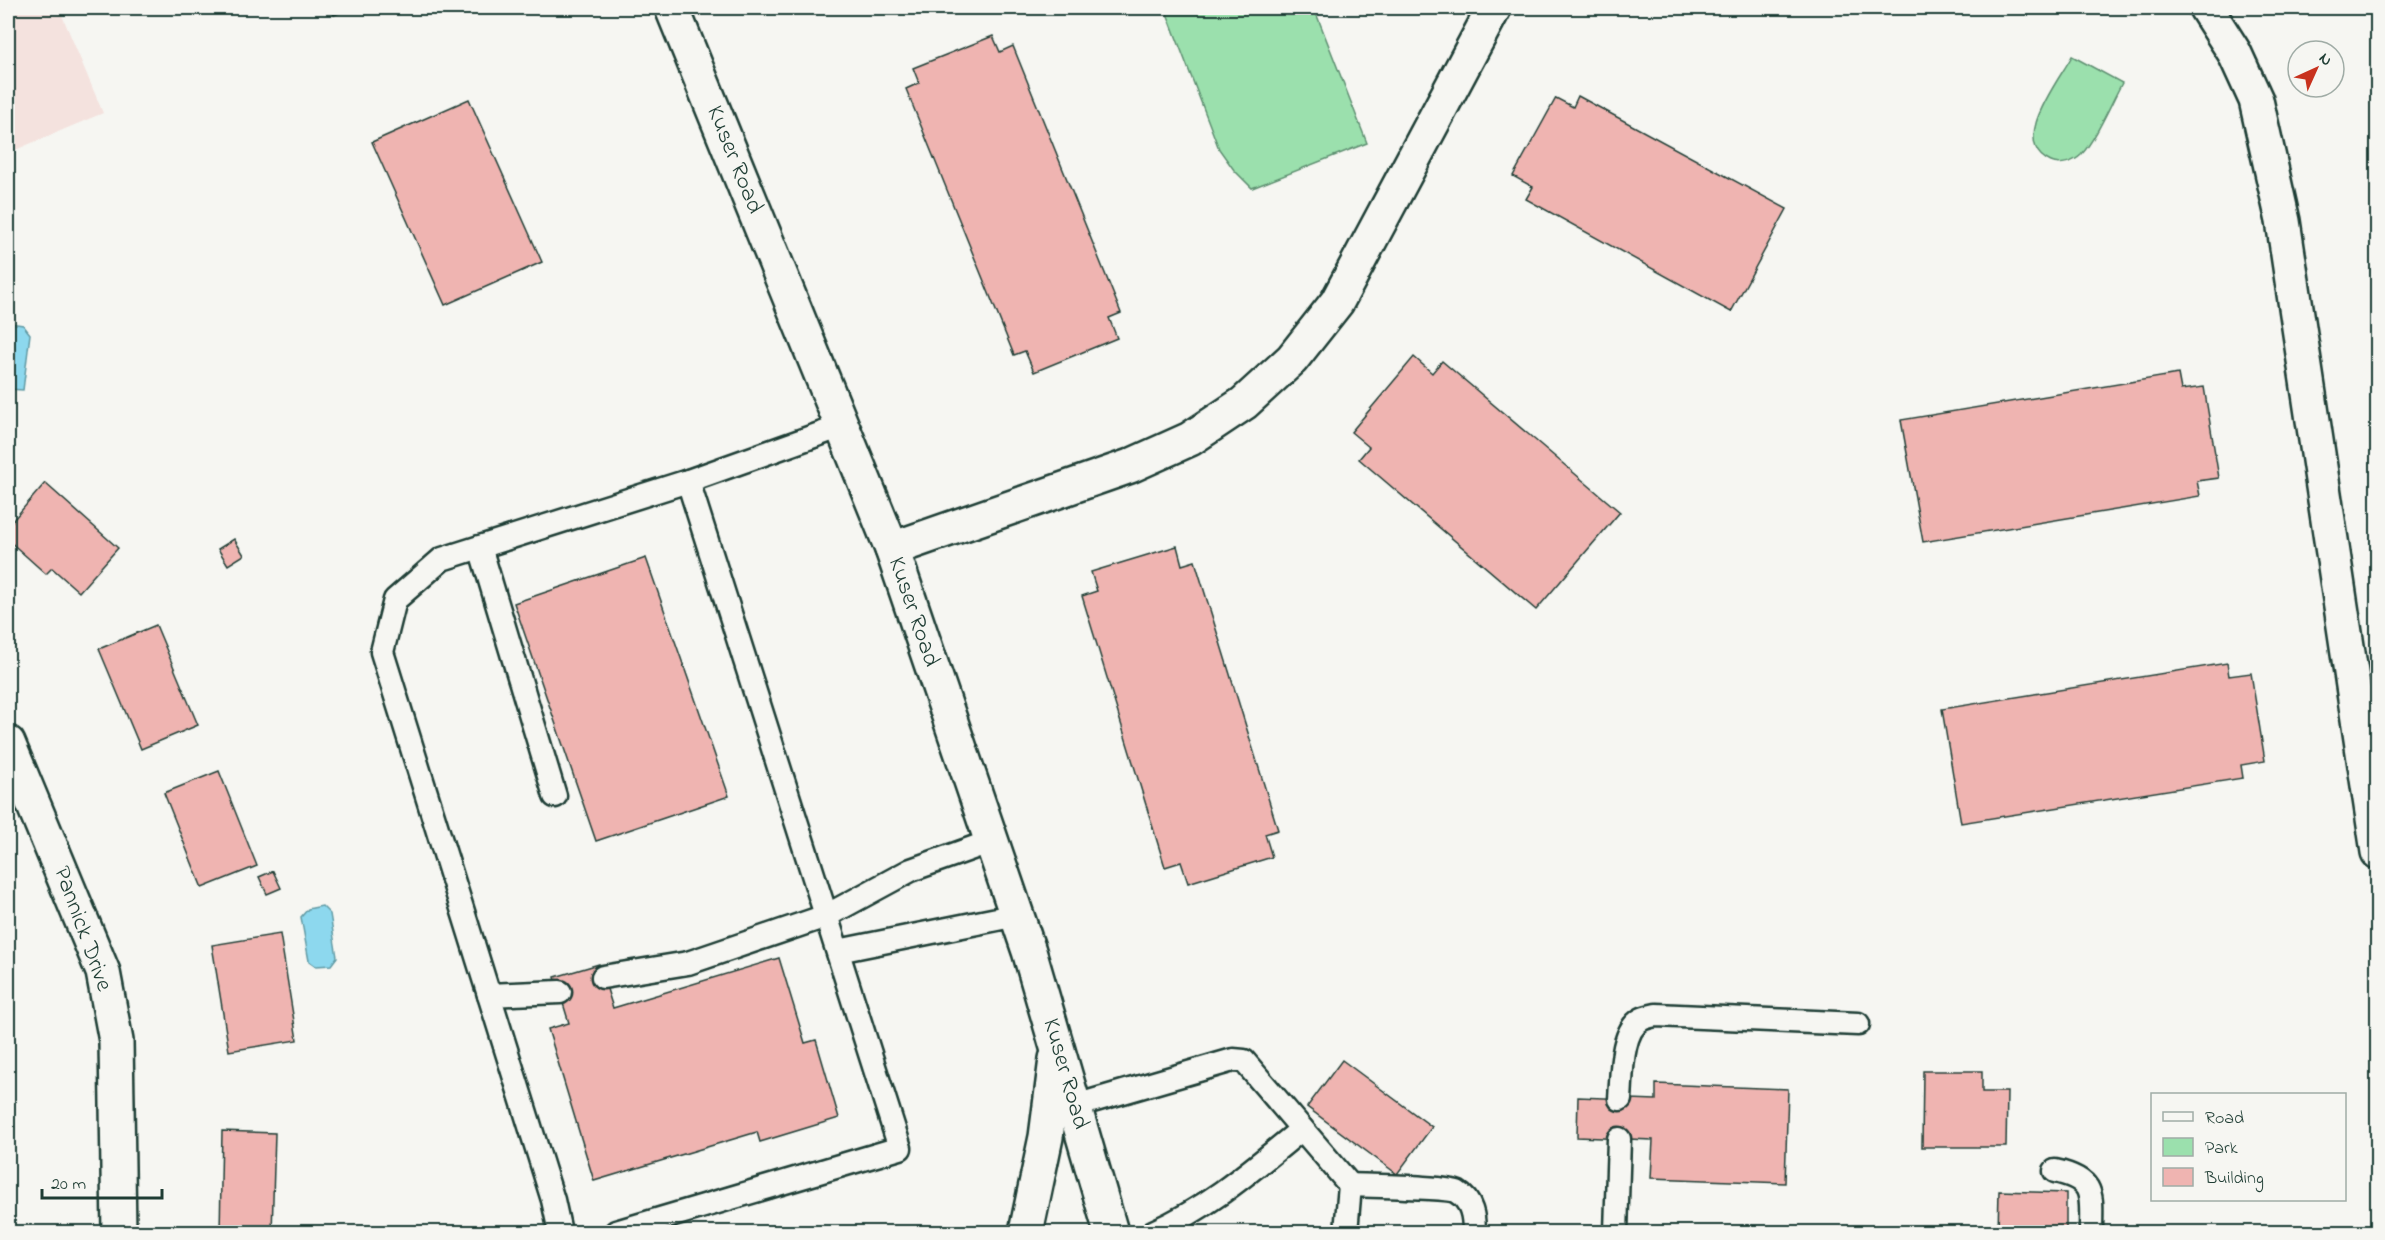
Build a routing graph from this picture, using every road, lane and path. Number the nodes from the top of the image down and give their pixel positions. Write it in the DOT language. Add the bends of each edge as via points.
graph roads {
  1 [pos="672,8"];
  2 [pos="1494,8"];
  3 [pos="2206,8"];
  4 [pos="842,426"];
  5 [pos="688,481"];
  6 [pos="480,547"];
  7 [pos="892,549"];
  8 [pos="8,743"];
  9 [pos="555,796"];
  10 [pos="992,841"];
  11 [pos="2378,852"];
  12 [pos="1017,915"];
  13 [pos="826,916"];
  14 [pos="838,951"];
  15 [pos="603,977"];
  16 [pos="560,992"];
  17 [pos="489,995"];
  18 [pos="1858,1024"];
  19 [pos="1058,1048"];
  20 [pos="1620,1099"];
  21 [pos="1075,1106"];
  22 [pos="1302,1129"];
  23 [pos="1619,1139"];
  24 [pos="2055,1171"];
  25 [pos="1350,1185"];
  26 [pos="119,1233"];
  27 [pos="560,1233"];
  28 [pos="616,1233"];
  29 [pos="1026,1233"];
  30 [pos="1111,1233"];
  31 [pos="1153,1233"];
  32 [pos="1346,1233"];
  33 [pos="1474,1233"];
  34 [pos="1616,1233"];
  35 [pos="2091,1233"];
  1 -- 4 [label="street, Kuser Road"];
  2 -- 7 [label="street" via="1337,302 1292,359 1244,403 1190,439 1130,466"];
  3 -- 11 [label="street" via="2234,52 2256,100 2283,221"];
  4 -- 5 [label="lane"];
  4 -- 7 [label="street, Kuser Road"];
  5 -- 6 [label="lane"];
  5 -- 13 [label="lane"];
  6 -- 9 [label="lane"];
  6 -- 17 [label="lane" via="441,559 395,600 382,652"];
  7 -- 10 [label="street, Kuser Road"];
  8 -- 26 [label="street, Pannick Drive" via="103,972 116,1041"];
  10 -- 12 [label="street, Kuser Road"];
  10 -- 13 [label="lane" via="911,870"];
  12 -- 14 [label="lane"];
  12 -- 19 [label="street, Kuser Road"];
  13 -- 14 [label="lane"];
  13 -- 15 [label="lane" via="687,963"];
  14 -- 28 [label="lane" via="900,1148"];
  16 -- 17 [label="lane"];
  17 -- 27 [label="lane"];
  18 -- 20 [label="lane" via="1656,1015 1641,1019 1624,1046"];
  19 -- 21 [label="street, Kuser Road"];
  19 -- 29 [label="street" via="1046,1137"];
  21 -- 22 [label="lane" via="1233,1060 1244,1061"];
  21 -- 30 [label="street, Kuser Road"];
  22 -- 25 [label="lane"];
  22 -- 31 [label="lane" via="1215,1198 1184,1219"];
  23 -- 34 [label="lane"];
  24 -- 35 [label="lane" via="2085,1183 2091,1197"];
  25 -- 32 [label="lane"];
  25 -- 33 [label="lane" via="1456,1191 1470,1204"];
}
